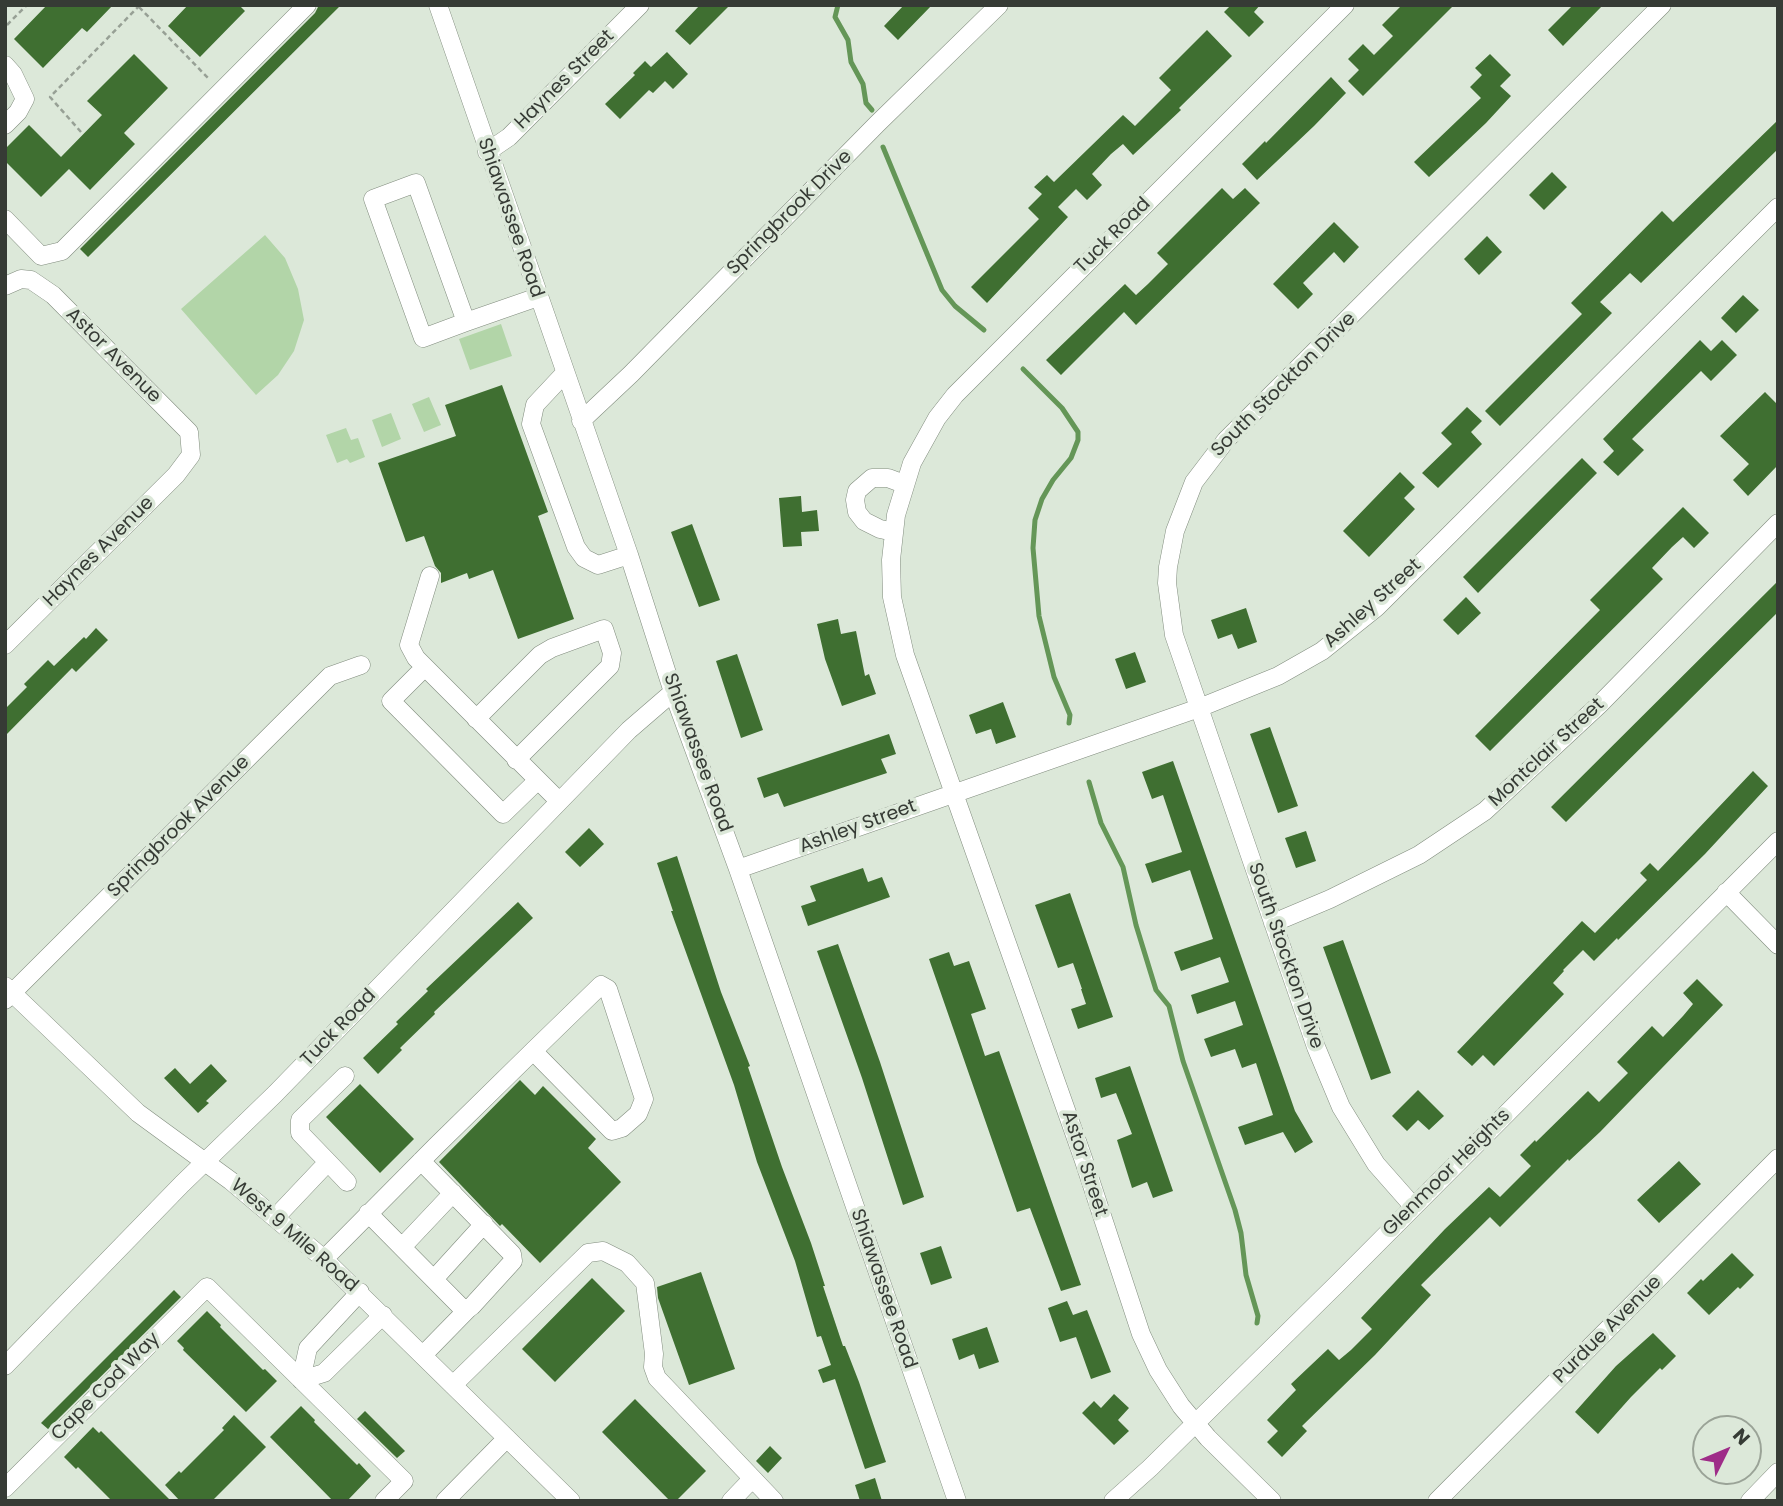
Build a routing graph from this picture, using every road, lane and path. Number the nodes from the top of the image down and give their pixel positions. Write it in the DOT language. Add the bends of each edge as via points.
graph roads {
  1 [pos="27,5"];
  2 [pos="307,5"];
  3 [pos="438,5"];
  4 [pos="640,5"];
  5 [pos="999,5"];
  6 [pos="1345,5"];
  7 [pos="1662,5"];
  8 [pos="139,6"];
  9 [pos="7,25"];
  10 [pos="5,65"];
  11 [pos="221,92"];
  12 [pos="5,125"];
  13 [pos="81,132"];
  14 [pos="487,152"];
  15 [pos="1778,206"];
  16 [pos="5,219"];
  17 [pos="9,284"];
  18 [pos="538,297"];
  19 [pos="467,323"];
  20 [pos="565,373"];
  21 [pos="581,421"];
  22 [pos="191,455"];
  23 [pos="904,484"];
  24 [pos="1778,523"];
  25 [pos="894,532"];
  26 [pos="629,555"];
  27 [pos="430,576"];
  28 [pos="5,646"];
  29 [pos="361,665"];
  30 [pos="424,668"];
  31 [pos="673,692"];
  32 [pos="1199,708"];
  33 [pos="476,719"];
  34 [pos="516,760"];
  35 [pos="537,781"];
  36 [pos="953,793"];
  37 [pos="559,801"];
  38 [pos="1778,842"];
  39 [pos="738,869"];
  40 [pos="1726,892"];
  41 [pos="1273,923"];
  42 [pos="1778,945"];
  43 [pos="8,993"];
  44 [pos="533,1051"];
  45 [pos="345,1076"];
  46 [pos="1778,1158"];
  47 [pos="421,1161"];
  48 [pos="204,1162"];
  49 [pos="328,1162"];
  50 [pos="347,1182"];
  51 [pos="453,1193"];
  52 [pos="1413,1206"];
  53 [pos="368,1213"];
  54 [pos="275,1218"];
  55 [pos="484,1224"];
  56 [pos="403,1246"];
  57 [pos="324,1259"];
  58 [pos="434,1279"];
  59 [pos="360,1292"];
  60 [pos="468,1309"];
  61 [pos="383,1315"];
  62 [pos="423,1355"];
  63 [pos="5,1366"];
  64 [pos="301,1380"];
  65 [pos="454,1384"];
  66 [pos="1195,1422"];
  67 [pos="507,1438"];
  68 [pos="1778,1472"];
  69 [pos="752,1479"];
  70 [pos="5,1488"];
  71 [pos="453,1498"];
  72 [pos="384,1501"];
  73 [pos="571,1501"];
  74 [pos="731,1501"];
  75 [pos="774,1501"];
  76 [pos="957,1501"];
  77 [pos="1113,1501"];
  78 [pos="1272,1501"];
  79 [pos="1437,1501"];
  80 [pos="1750,1501"];
  1 -- 9 [label="path"];
  2 -- 11 [label="street"];
  3 -- 14 [label="street, Shiawassee Road"];
  4 -- 14 [label="street, Haynes Street" via="509,136"];
  5 -- 21 [label="street, Springbrook Drive"];
  6 -- 23 [label="street, Tuck Road" via="968,380 920,444"];
  7 -- 32 [label="street, South Stockton Drive" via="1226,440 1203,469 1175,531 1167,583 1174,635"];
  8 -- 11 [label="path"];
  8 -- 13 [label="path" via="50,97"];
  10 -- 12 [label="street" via="25,99"];
  11 -- 16 [label="street" via="62,251 41,256"];
  14 -- 18 [label="street, Shiawassee Road"];
  15 -- 32 [label="street, Ashley Street" via="1368,614 1297,666"];
  17 -- 22 [label="street, Astor Avenue" via="31,279 53,295 189,432"];
  18 -- 19 [label="street"];
  18 -- 20 [label="street, Shiawassee Road"];
  19 -- 19 [label="street" via="416,183 373,199 423,338"];
  20 -- 21 [label="street, Shiawassee Road"];
  20 -- 26 [label="street" via="535,405 531,424 584,558 598,565"];
  21 -- 26 [label="street, Shiawassee Road"];
  22 -- 28 [label="street, Haynes Avenue"];
  23 -- 25 [label="street, Tuck Road"];
  23 -- 25 [label="street" via="872,478 857,491 855,500 864,520"];
  24 -- 41 [label="street, Montclair Street" via="1600,705 1485,811 1419,855"];
  25 -- 36 [label="street, Tuck Road" via="891,572 897,624"];
  26 -- 31 [label="street, Shiawassee Road"];
  27 -- 30 [label="street" via="410,645"];
  29 -- 43 [label="street, Springbrook Avenue" via="330,676"];
  30 -- 33 [label="street"];
  30 -- 35 [label="street" via="391,701 494,805 503,814"];
  31 -- 37 [label="street, Tuck Road"];
  31 -- 39 [label="street, Shiawassee Road"];
  32 -- 36 [label="street, Ashley Street"];
  32 -- 41 [label="street, South Stockton Drive"];
  33 -- 34 [label="street"];
  33 -- 34 [label="street" via="540,655 604,629 612,653 610,666"];
  34 -- 35 [label="street"];
  35 -- 37 [label="street"];
  36 -- 39 [label="street, Ashley Street"];
  36 -- 66 [label="street, Astor Street" via="1070,1119 1141,1334 1168,1388"];
  37 -- 48 [label="street, Tuck Road"];
  38 -- 40 [label="street, Glenmoor Heights"];
  39 -- 76 [label="street, Shiawassee Road"];
  40 -- 42 [label="street"];
  40 -- 52 [label="street, Glenmoor Heights"];
  41 -- 52 [label="street, South Stockton Drive" via="1341,1107 1376,1164"];
  43 -- 48 [label="street, West 9 Mile Road" via="138,1113"];
  44 -- 44 [label="street" via="601,985 608,989 644,1099 638,1114 612,1132"];
  44 -- 47 [label="street"];
  45 -- 49 [label="street" via="300,1120 300,1133"];
  46 -- 79 [label="street, Purdue Avenue"];
  47 -- 51 [label="street"];
  47 -- 53 [label="street"];
  48 -- 54 [label="street, West 9 Mile Road"];
  48 -- 63 [label="street, Tuck Road"];
  49 -- 50 [label="street"];
  49 -- 54 [label="street"];
  51 -- 55 [label="street"];
  51 -- 56 [label="street"];
  52 -- 66 [label="street, Glenmoor Heights"];
  53 -- 56 [label="street"];
  53 -- 57 [label="street"];
  54 -- 57 [label="street, West 9 Mile Road"];
  55 -- 58 [label="street"];
  55 -- 60 [label="street" via="508,1248 513,1261"];
  56 -- 58 [label="street"];
  57 -- 59 [label="street, West 9 Mile Road"];
  58 -- 60 [label="street"];
  59 -- 61 [label="street, West 9 Mile Road"];
  59 -- 64 [label="street" via="308,1348"];
  60 -- 62 [label="street"];
  61 -- 62 [label="street, West 9 Mile Road"];
  61 -- 64 [label="street" via="324,1373"];
  62 -- 65 [label="street, West 9 Mile Road"];
  64 -- 70 [label="street, Cape Cod Way" via="207,1287"];
  64 -- 72 [label="street" via="404,1481"];
  65 -- 67 [label="street, West 9 Mile Road"];
  65 -- 69 [label="street" via="589,1253 603,1251 627,1263 645,1283 657,1378"];
  66 -- 77 [label="street, Glenmoor Heights"];
  66 -- 78 [label="street, Astor Street"];
  67 -- 71 [label="street"];
  67 -- 73 [label="street, West 9 Mile Road"];
  68 -- 80 [label="street"];
  69 -- 74 [label="street"];
  69 -- 75 [label="street"];
}
